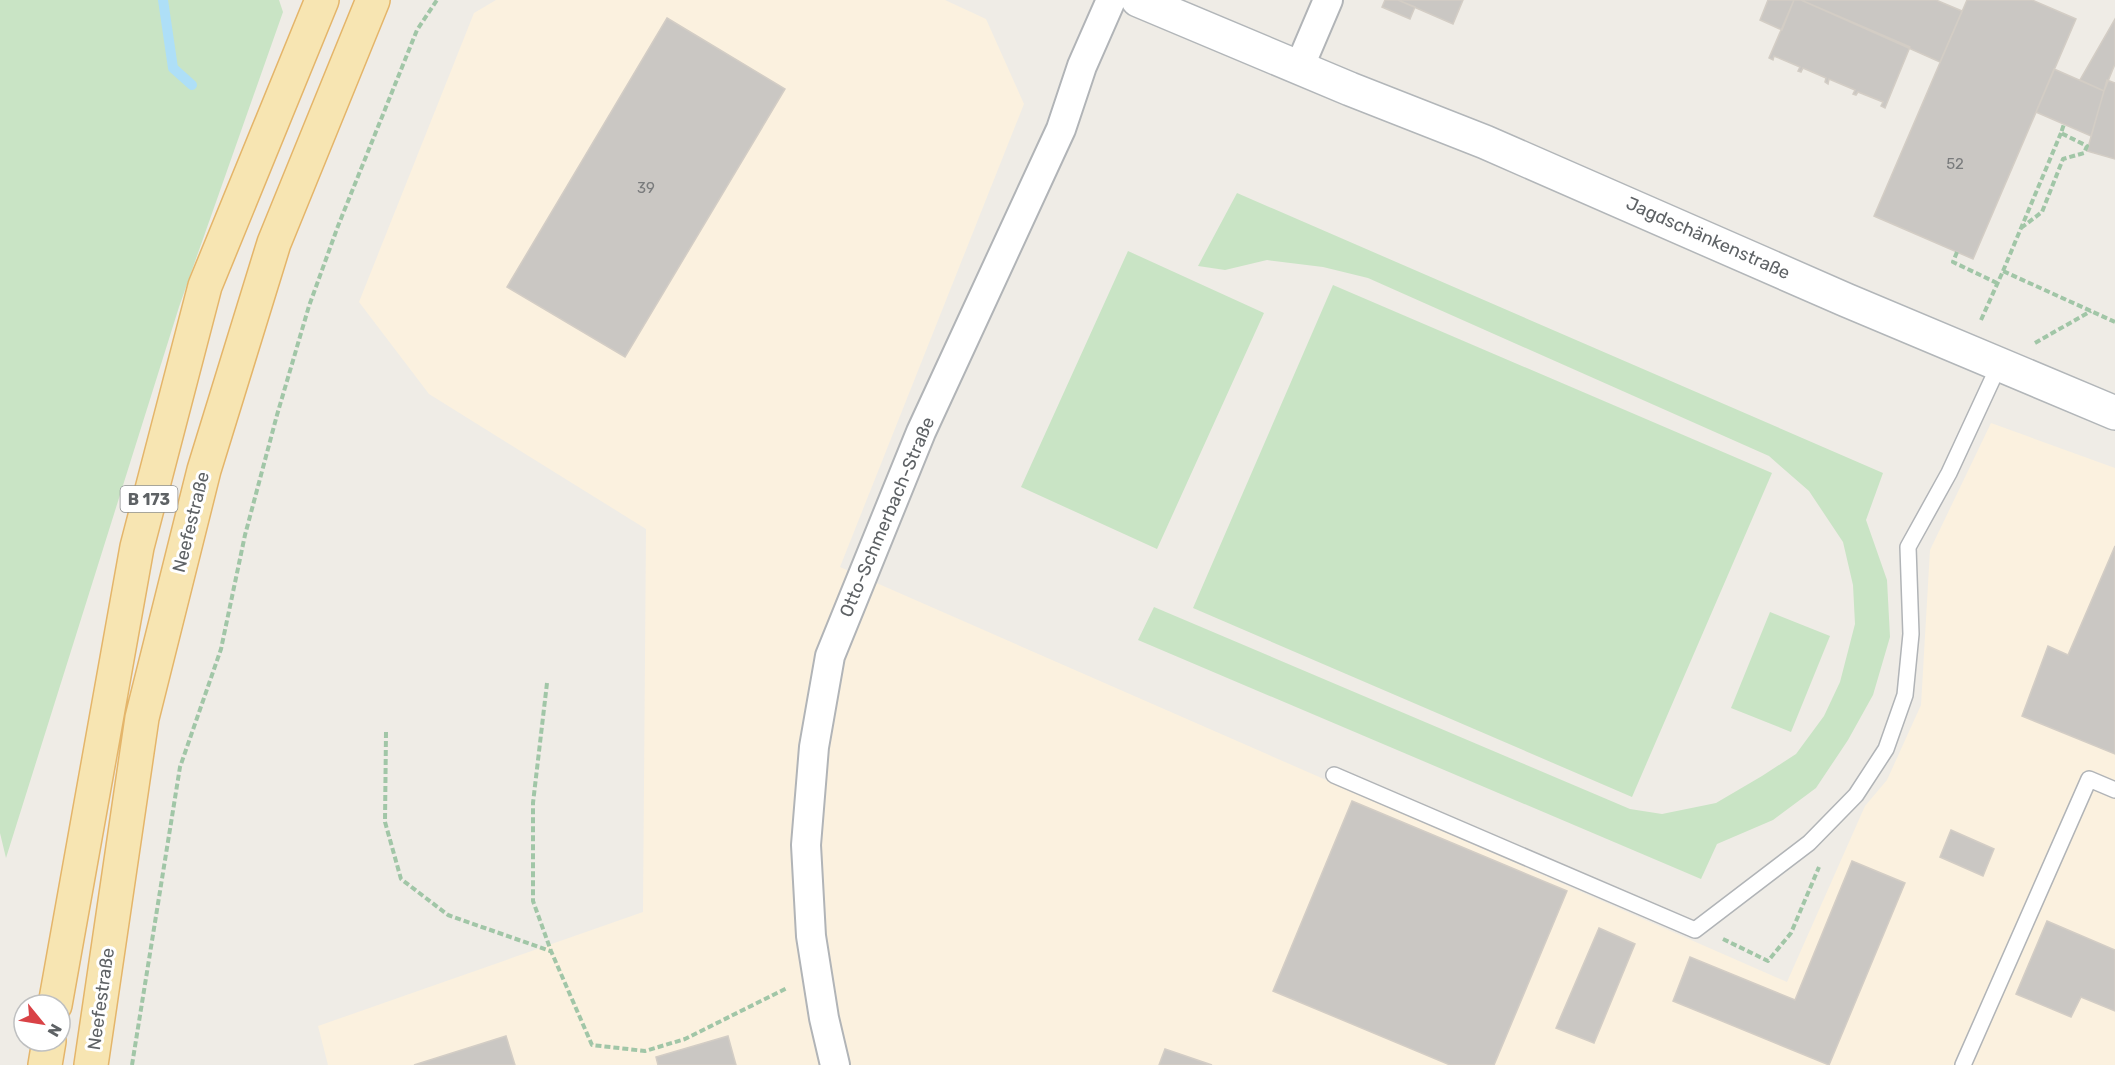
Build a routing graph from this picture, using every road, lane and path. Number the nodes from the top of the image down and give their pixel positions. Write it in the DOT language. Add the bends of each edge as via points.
graph roads {
  1 [pos="384,0"];
  2 [pos="437,0"];
  3 [pos="1111,0"];
  4 [pos="1138,0"];
  5 [pos="1328,0"];
  6 [pos="318,4"];
  7 [pos="367,12"];
  8 [pos="1299,68"];
  9 [pos="2064,124"];
  10 [pos="2061,133"];
  11 [pos="2021,228"];
  12 [pos="1957,252"];
  13 [pos="2003,272"];
  14 [pos="1997,283"];
  15 [pos="2092,311"];
  16 [pos="2115,322"];
  17 [pos="1978,325"];
  18 [pos="2030,347"];
  19 [pos="1999,365"];
  20 [pos="2115,413"];
  21 [pos="548,683"];
  22 [pos="386,732"];
  23 [pos="1334,775"];
  24 [pos="2115,790"];
  25 [pos="1823,859"];
  26 [pos="1698,928"];
  27 [pos="551,951"];
  28 [pos="815,966"];
  29 [pos="57,993"];
  30 [pos="91,1065"];
  31 [pos="132,1065"];
  32 [pos="835,1065"];
  33 [pos="1964,1065"];
  1 -- 7 [label="main road"];
  2 -- 31 [label="path" via="417,30 338,226 309,306 277,415 245,535 221,650 180,767"];
  3 -- 28 [label="street, Otto-Schmerbach-Straße" via="1082,66 1061,129 921,432 830,656 814,747 806,845"];
  4 -- 8 [label="main road, Jagdschänkenstraße"];
  5 -- 8 [label="street"];
  6 -- 29 [label="main road, B 173" via="205,286 137,547"];
  7 -- 30 [label="main road, Neefestraße / B 173" via="274,243 204,470 142,718"];
  8 -- 19 [label="main road, Jagdschänkenstraße" via="1485,142"];
  9 -- 10 [label="path"];
  10 -- 11 [label="path"];
  10 -- 11 [label="path" via="2087,146 2084,153 2063,159 2042,212"];
  11 -- 13 [label="path"];
  12 -- 14 [label="path" via="1953,262"];
  13 -- 14 [label="path"];
  13 -- 15 [label="path"];
  14 -- 17 [label="path"];
  15 -- 16 [label="path"];
  15 -- 18 [label="path"];
  19 -- 20 [label="main road, Jagdschänkenstraße"];
  19 -- 26 [label="lane" via="1949,473 1908,547 1911,634 1905,695 1886,748 1856,795 1817,835"];
  21 -- 27 [label="path" via="533,803 533,901"];
  22 -- 27 [label="path" via="385,822 401,879 448,915"];
  23 -- 26 [label="lane" via="1695,930"];
  24 -- 33 [label="lane" via="2089,779"];
  25 -- 26 [label="path" via="1791,933 1768,961"];
  27 -- 28 [label="path" via="592,1045 645,1051 685,1039 777,993"];
  28 -- 32 [label="street, Otto-Schmerbach-Straße"];
}
